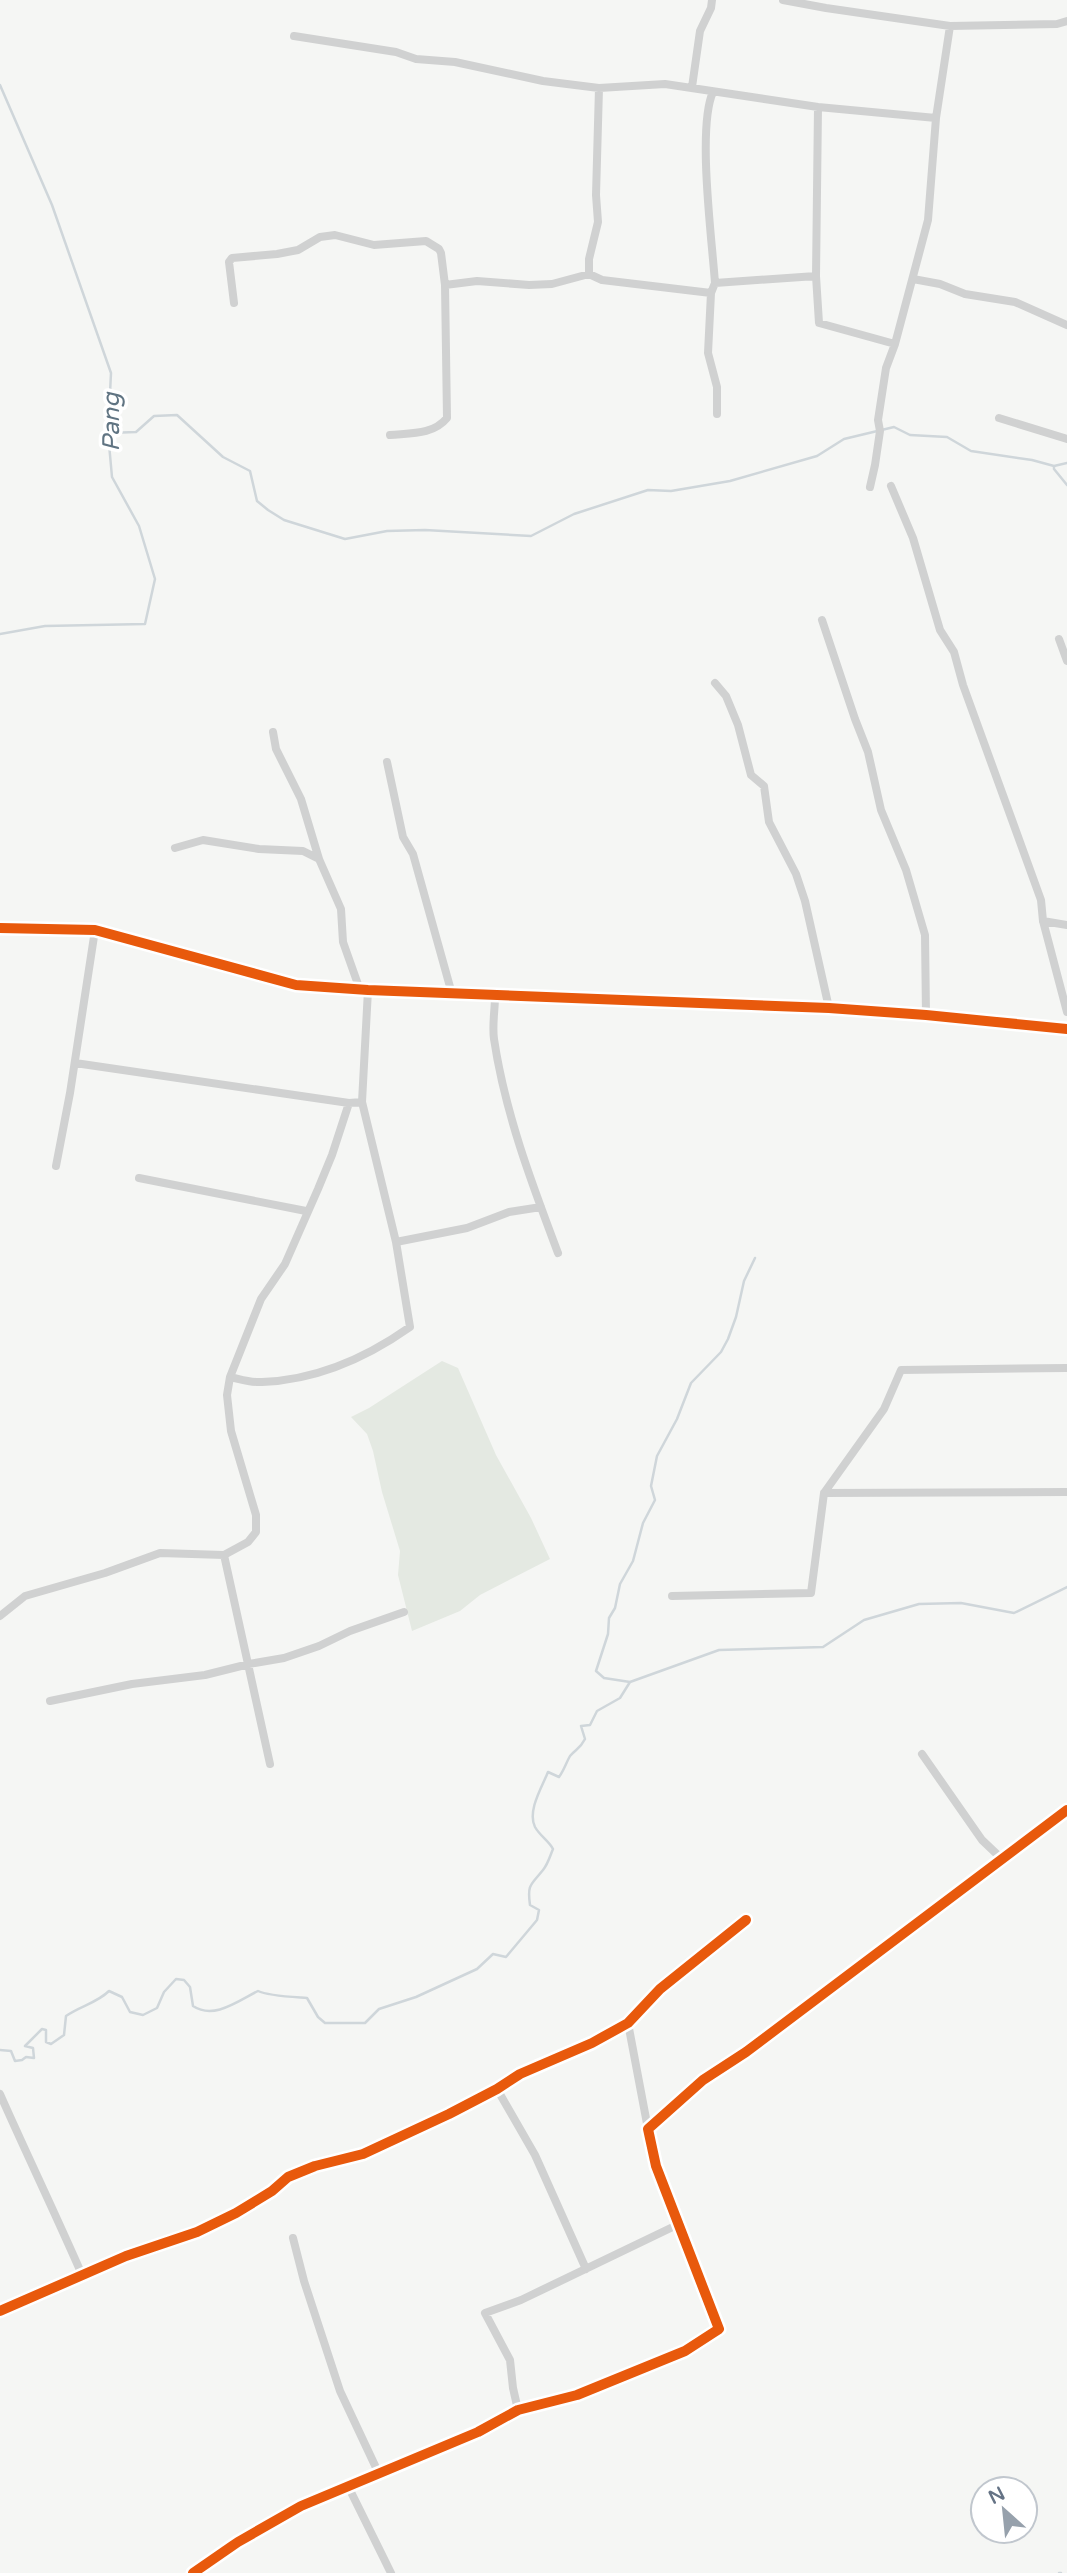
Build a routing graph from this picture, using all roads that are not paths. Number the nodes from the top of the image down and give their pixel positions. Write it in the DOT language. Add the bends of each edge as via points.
graph roads {
  1 [pos="712,0"];
  2 [pos="783,0"];
  3 [pos="826,4"];
  4 [pos="1067,21"];
  5 [pos="950,26"];
  6 [pos="294,36"];
  7 [pos="692,87"];
  8 [pos="599,88"];
  9 [pos="713,92"];
  10 [pos="818,107"];
  11 [pos="936,118"];
  12 [pos="589,274"];
  13 [pos="816,276"];
  14 [pos="913,279"];
  15 [pos="715,283"];
  16 [pos="445,285"];
  17 [pos="711,293"];
  18 [pos="234,303"];
  19 [pos="1067,325"];
  20 [pos="895,344"];
  21 [pos="717,414"];
  22 [pos="999,418"];
  23 [pos="390,435"];
  24 [pos="1067,439"];
  25 [pos="891,486"];
  26 [pos="870,487"];
  27 [pos="822,620"];
  28 [pos="1059,639"];
  29 [pos="1067,661"];
  30 [pos="715,683"];
  31 [pos="273,732"];
  32 [pos="387,762"];
  33 [pos="175,848"];
  34 [pos="318,859"];
  35 [pos="1044,921"];
  36 [pos="1067,925"];
  37 [pos="0,928"];
  38 [pos="95,930"];
  39 [pos="364,990"];
  40 [pos="452,994"];
  41 [pos="495,996"];
  42 [pos="829,1008"];
  43 [pos="1067,1012"];
  44 [pos="926,1015"];
  45 [pos="1067,1029"];
  46 [pos="75,1063"];
  47 [pos="362,1101"];
  48 [pos="349,1102"];
  49 [pos="56,1166"];
  50 [pos="139,1178"];
  51 [pos="541,1207"];
  52 [pos="306,1212"];
  53 [pos="396,1242"];
  54 [pos="558,1253"];
  55 [pos="1067,1368"];
  56 [pos="230,1377"];
  57 [pos="1067,1492"];
  58 [pos="824,1493"];
  59 [pos="224,1555"];
  60 [pos="672,1596"];
  61 [pos="404,1612"];
  62 [pos="0,1616"];
  63 [pos="249,1664"];
  64 [pos="50,1702"];
  65 [pos="922,1754"];
  66 [pos="270,1764"];
  67 [pos="1067,1810"];
  68 [pos="1002,1858"];
  69 [pos="746,1920"];
  70 [pos="628,2023"];
  71 [pos="497,2089"];
  72 [pos="0,2094"];
  73 [pos="648,2129"];
  74 [pos="679,2224"];
  75 [pos="293,2238"];
  76 [pos="586,2269"];
  77 [pos="83,2277"];
  78 [pos="0,2311"];
  79 [pos="518,2410"];
  80 [pos="379,2474"];
  81 [pos="348,2486"];
  82 [pos="193,2573"];
  83 [pos="391,2573"];
  1 -- 7 [label="street" via="700,31"];
  2 -- 3 [label="street"];
  3 -- 5 [label="street"];
  4 -- 5 [label="street"];
  5 -- 11 [label="street"];
  6 -- 8 [label="street"];
  7 -- 8 [label="street"];
  7 -- 9 [label="street"];
  8 -- 12 [label="street" via="598,222"];
  9 -- 10 [label="street"];
  9 -- 15 [label="street" via="707,105 707,165"];
  10 -- 11 [label="street"];
  10 -- 13 [label="street"];
  11 -- 14 [label="street" via="928,220"];
  12 -- 16 [label="street" via="552,284 477,281"];
  12 -- 17 [label="street" via="602,280"];
  13 -- 15 [label="street"];
  13 -- 20 [label="street" via="819,323"];
  14 -- 19 [label="street" via="1015,302"];
  14 -- 20 [label="street"];
  15 -- 17 [label="street"];
  16 -- 18 [label="street" via="441,253 432,244 374,245 335,235 320,237 298,250 232,258"];
  16 -- 23 [label="street" via="447,418 430,430"];
  17 -- 21 [label="street" via="708,353 717,387"];
  20 -- 26 [label="street" via="886,368"];
  22 -- 24 [label="street"];
  25 -- 35 [label="street" via="913,538 940,630 954,652 1041,900"];
  27 -- 44 [label="street" via="925,934"];
  28 -- 29 [label="street"];
  30 -- 42 [label="street" via="726,696 738,726 751,775 764,786 769,822 799,883"];
  31 -- 34 [label="street" via="276,749 301,799"];
  32 -- 40 [label="street" via="403,837 413,854"];
  33 -- 34 [label="street" via="203,841 303,851"];
  34 -- 39 [label="street" via="341,909 343,942"];
  35 -- 36 [label="street"];
  35 -- 43 [label="street"];
  37 -- 38 [label="street"];
  38 -- 39 [label="street" via="296,985"];
  38 -- 46 [label="street"];
  39 -- 40 [label="street"];
  39 -- 47 [label="street"];
  40 -- 41 [label="street"];
  41 -- 42 [label="street"];
  41 -- 51 [label="street" via="494,1037 526,1167"];
  42 -- 44 [label="street"];
  44 -- 45 [label="street"];
  46 -- 48 [label="street"];
  46 -- 49 [label="street"];
  47 -- 48 [label="street"];
  47 -- 53 [label="street"];
  48 -- 52 [label="street"];
  50 -- 52 [label="street"];
  51 -- 53 [label="street"];
  51 -- 54 [label="street"];
  52 -- 56 [label="street" via="285,1264 261,1299"];
  53 -- 56 [label="street" via="410,1327 348,1364 318,1373 261,1382"];
  55 -- 58 [label="street" via="901,1370 884,1409"];
  56 -- 59 [label="street" via="231,1431 256,1515 256,1532"];
  57 -- 58 [label="street"];
  58 -- 60 [label="street" via="811,1593"];
  59 -- 62 [label="street" via="160,1553 24,1596"];
  59 -- 63 [label="street"];
  61 -- 63 [label="street" via="284,1658"];
  63 -- 64 [label="street"];
  63 -- 66 [label="street"];
  65 -- 68 [label="street" via="982,1840"];
  67 -- 68 [label="street"];
  68 -- 73 [label="street" via="746,2052 702,2080"];
  69 -- 70 [label="street" via="660,1989"];
  70 -- 71 [label="street"];
  70 -- 73 [label="street"];
  71 -- 76 [label="street" via="535,2155"];
  71 -- 77 [label="street" via="363,2154 288,2176 272,2191 197,2232 126,2256"];
  72 -- 77 [label="street"];
  73 -- 74 [label="street" via="656,2165"];
  74 -- 76 [label="street"];
  74 -- 79 [label="street" via="719,2329 685,2351 577,2395"];
  75 -- 80 [label="street" via="340,2391"];
  76 -- 79 [label="street" via="485,2314 510,2360"];
  77 -- 78 [label="street"];
  79 -- 80 [label="street"];
  80 -- 81 [label="street"];
  81 -- 82 [label="street" via="237,2542"];
  81 -- 83 [label="street"];
}
